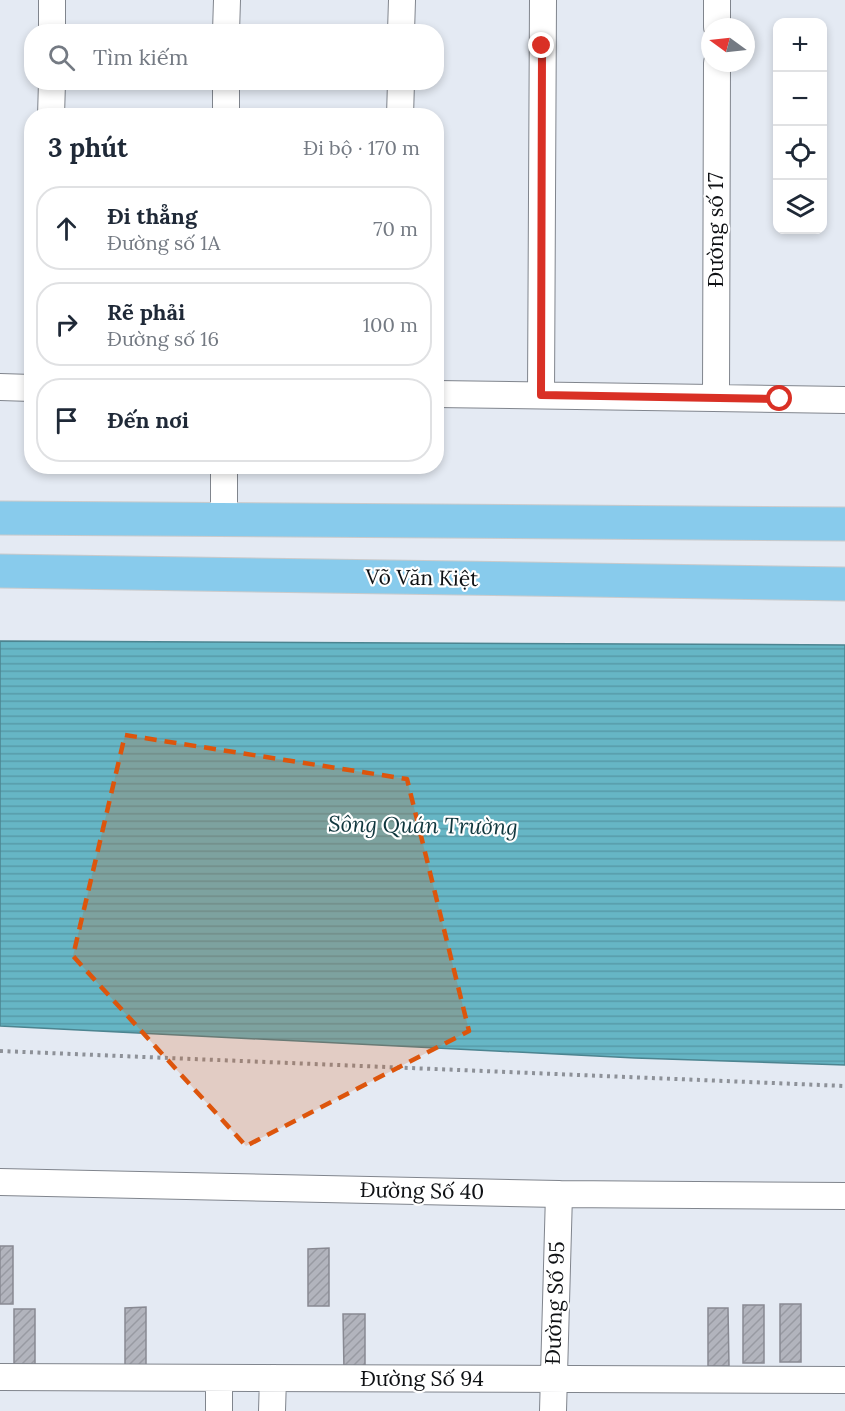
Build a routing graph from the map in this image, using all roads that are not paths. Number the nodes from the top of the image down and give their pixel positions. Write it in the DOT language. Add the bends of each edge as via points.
graph roads {
  1 [pos="52,0"];
  2 [pos="226,0"];
  3 [pos="402,0"];
  4 [pos="543,0"];
  5 [pos="717,0"];
  6 [pos="717,18"];
  7 [pos="52,24"];
  8 [pos="226,24"];
  9 [pos="401,24"];
  10 [pos="717,72"];
  11 [pos="52,90"];
  12 [pos="226,90"];
  13 [pos="401,90"];
  14 [pos="51,108"];
  15 [pos="226,108"];
  16 [pos="400,108"];
  17 [pos="0,387"];
  18 [pos="24,388"];
  19 [pos="444,394"];
  20 [pos="541,395"];
  21 [pos="716,397"];
  22 [pos="845,400"];
  23 [pos="224,474"];
  24 [pos="0,518"];
  25 [pos="224,520"];
  26 [pos="845,524"];
  27 [pos="0,571"];
  28 [pos="845,584"];
  29 [pos="0,1182"];
  30 [pos="559,1194"];
  31 [pos="845,1196"];
  32 [pos="0,1377"];
  33 [pos="219,1378"];
  34 [pos="273,1378"];
  35 [pos="553,1379"];
  36 [pos="845,1380"];
  37 [pos="219,1411"];
  38 [pos="272,1411"];
  39 [pos="553,1411"];
  1 -- 7 [label="street"];
  2 -- 8 [label="street"];
  3 -- 9 [label="street"];
  4 -- 20 [label="street"];
  5 -- 6 [label="street"];
  10 -- 21 [label="street, Đường số 17"];
  11 -- 14 [label="street"];
  12 -- 15 [label="street"];
  13 -- 16 [label="street"];
  17 -- 18 [label="street"];
  19 -- 20 [label="street"];
  20 -- 21 [label="street"];
  21 -- 22 [label="street"];
  23 -- 25 [label="street"];
  24 -- 25 [label="main road"];
  25 -- 26 [label="main road"];
  27 -- 28 [label="main road, Võ Văn Kiệt"];
  29 -- 30 [label="street, Đường Số 40"];
  30 -- 31 [label="street, Đường Số 40"];
  30 -- 35 [label="street, Đường Số 95"];
  32 -- 33 [label="street, Đường Số 94"];
  33 -- 34 [label="street, Đường Số 94"];
  33 -- 37 [label="street"];
  34 -- 35 [label="street, Đường Số 94"];
  34 -- 38 [label="street"];
  35 -- 36 [label="street, Đường Số 94"];
  35 -- 39 [label="street, Đường Số 95"];
}
